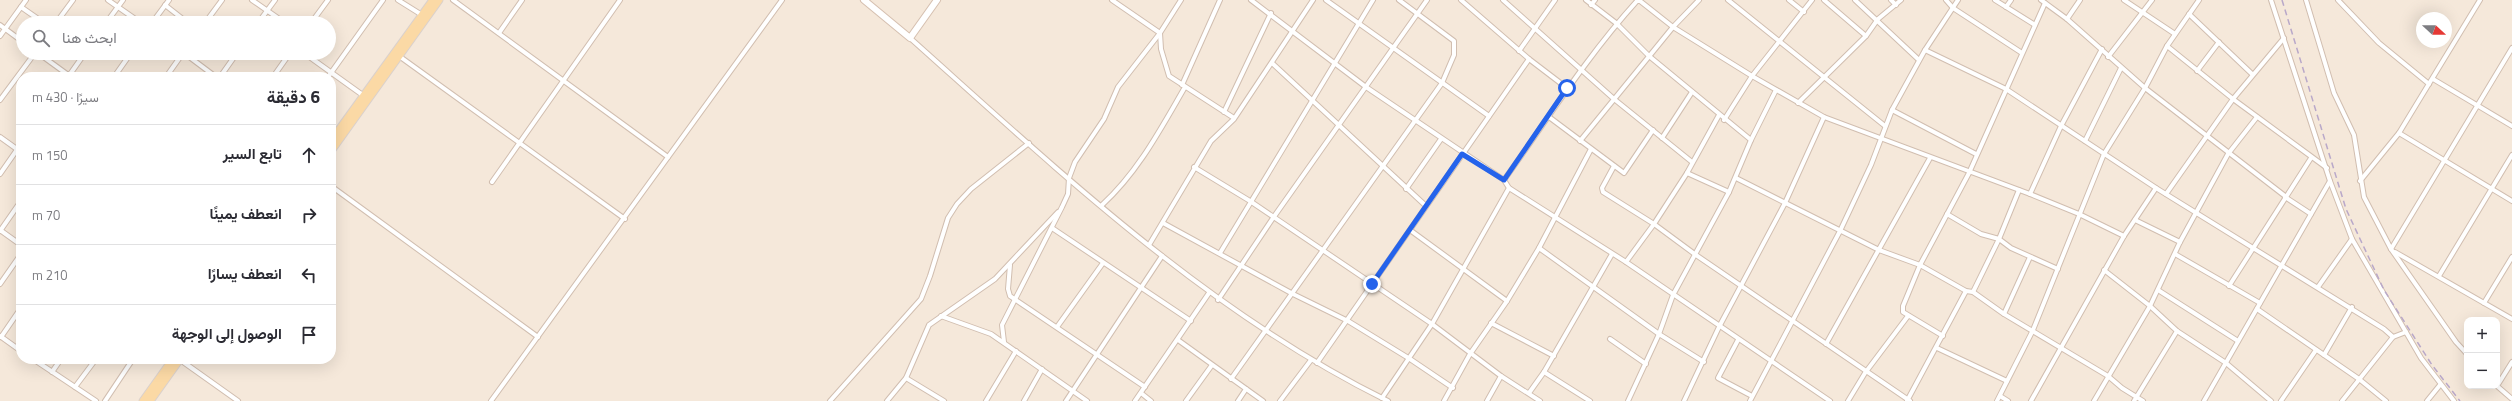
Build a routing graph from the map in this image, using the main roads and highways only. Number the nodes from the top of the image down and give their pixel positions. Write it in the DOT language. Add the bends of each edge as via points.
graph roads {
  1 [pos="433,0"];
  2 [pos="439,0"];
  3 [pos="336,134"];
  4 [pos="336,144"];
  5 [pos="169,364"];
  6 [pos="176,364"];
  7 [pos="143,401"];
  8 [pos="150,401"];
  1 -- 3 [label="main road"];
  2 -- 4 [label="main road"];
  5 -- 7 [label="main road"];
  6 -- 8 [label="main road"];
}
